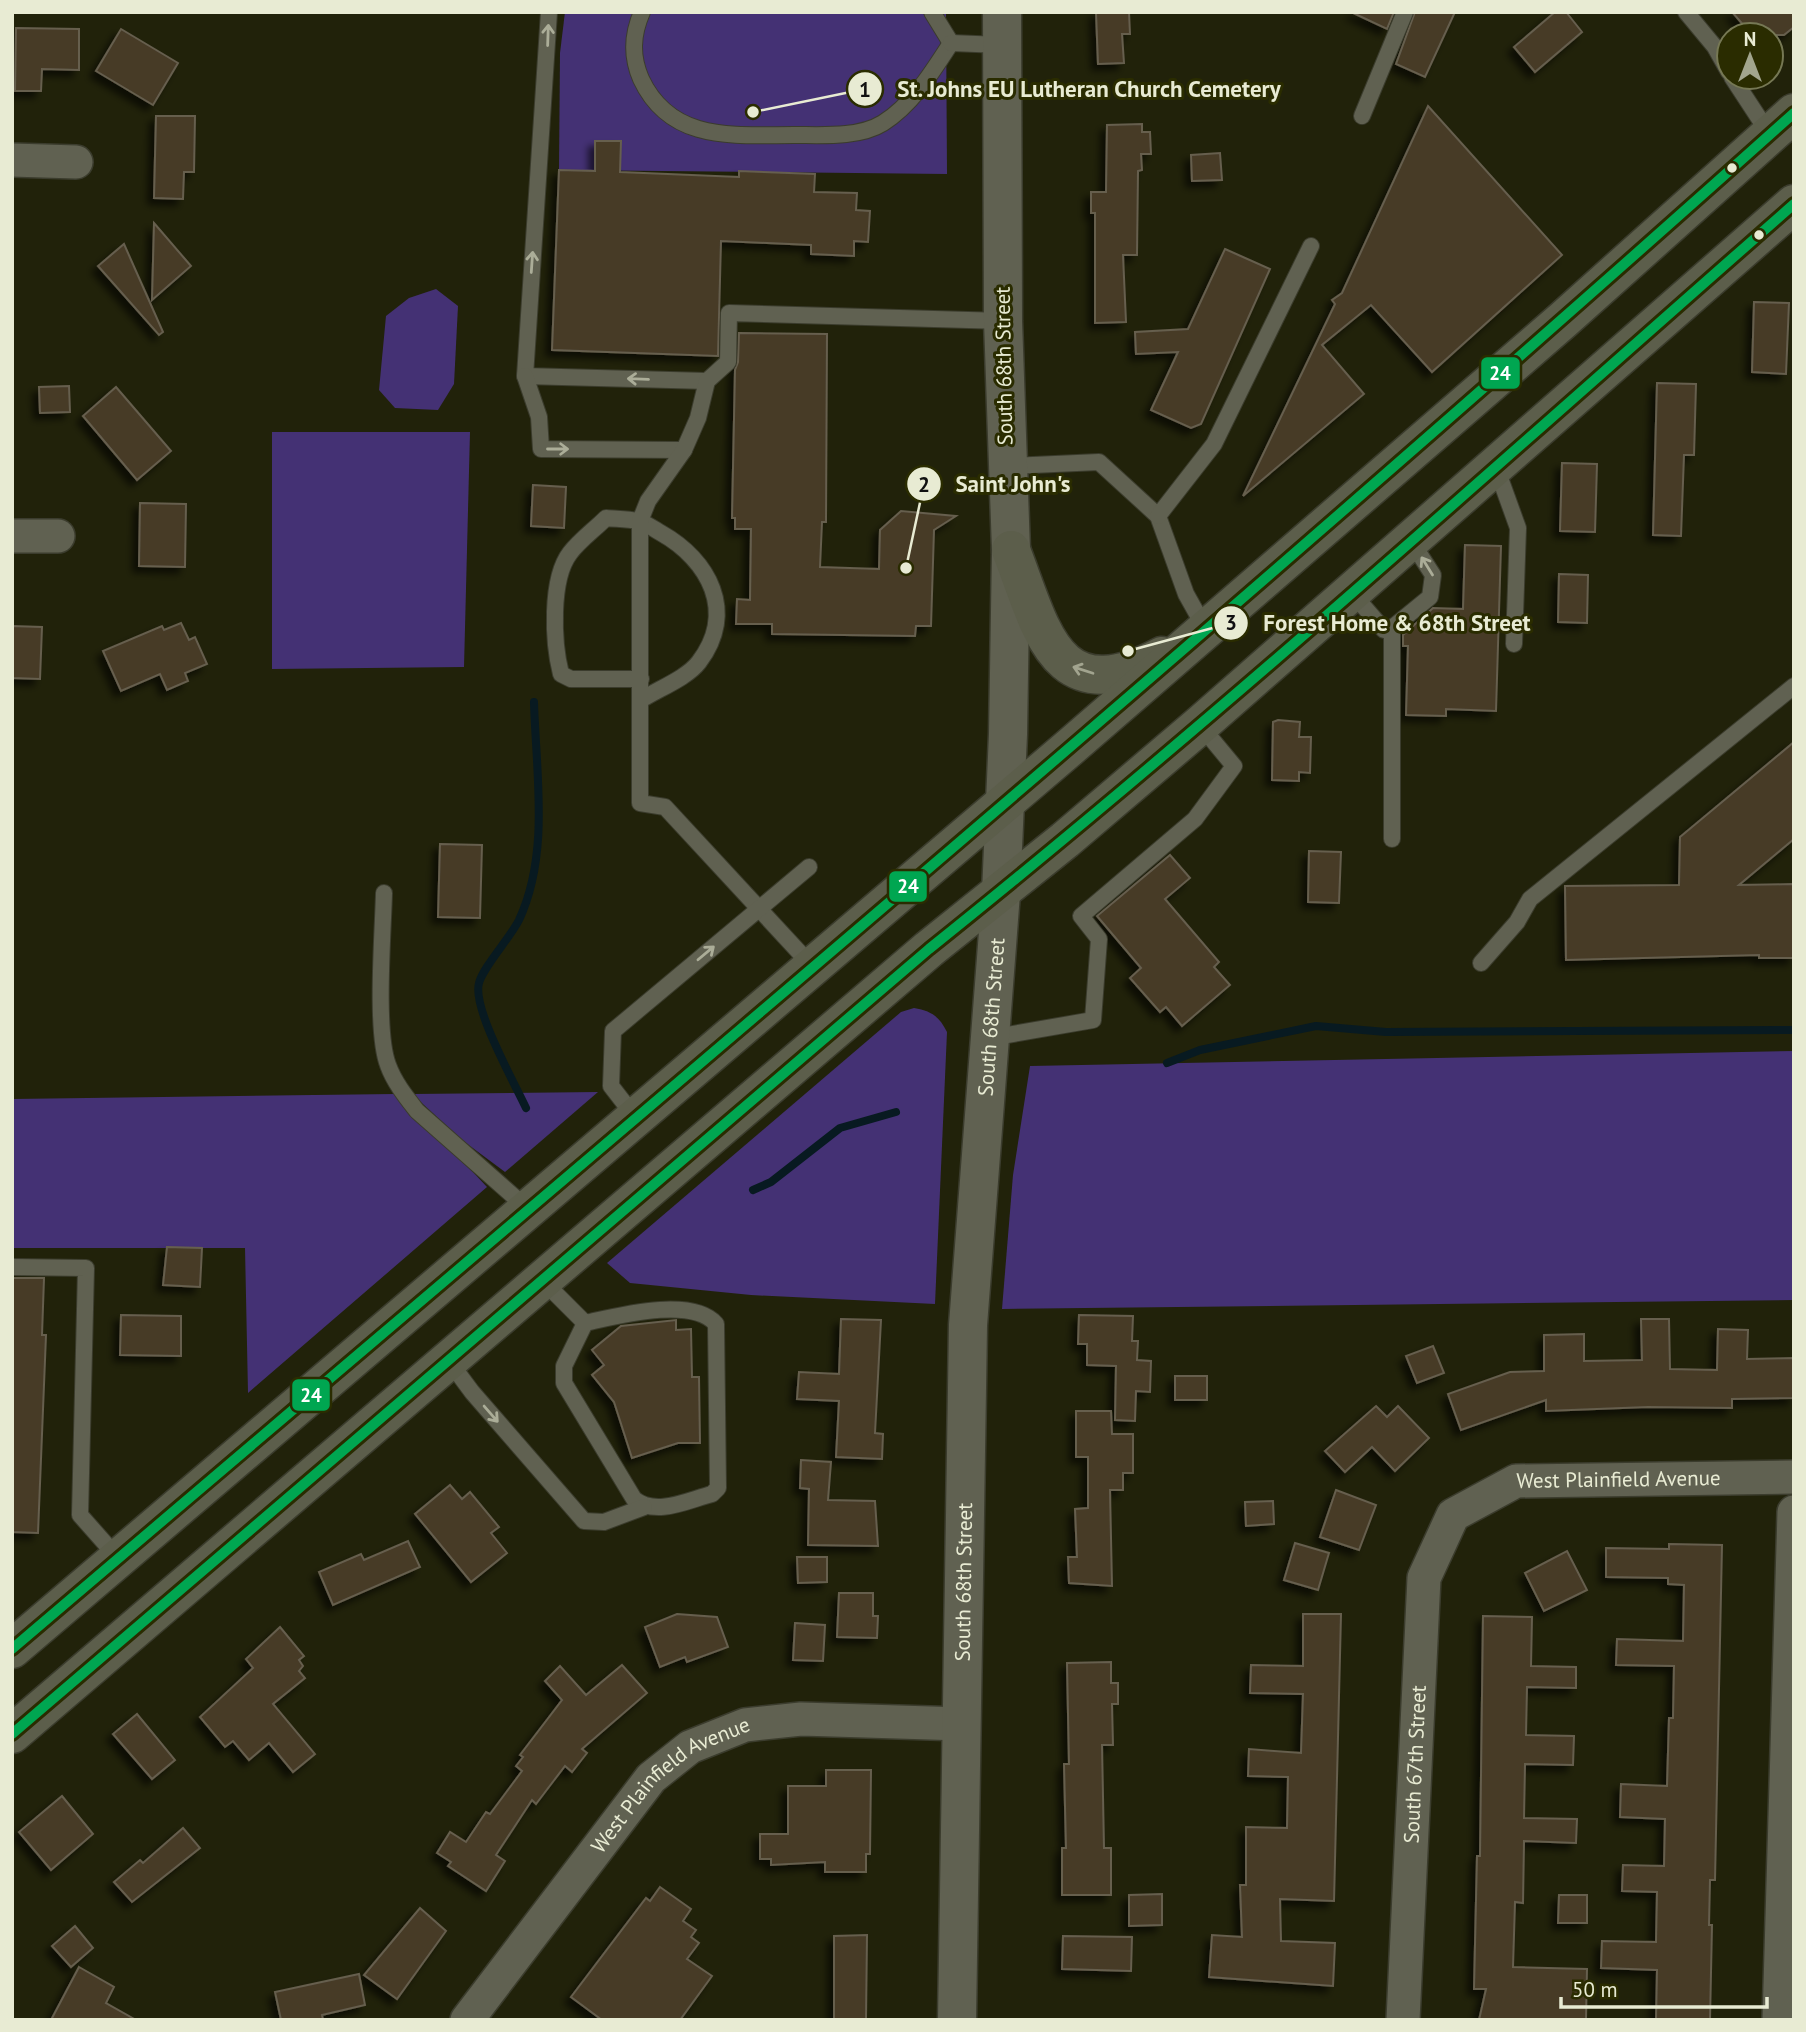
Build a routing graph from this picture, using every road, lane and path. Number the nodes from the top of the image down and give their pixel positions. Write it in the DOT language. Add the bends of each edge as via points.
graph roads {
  1 [pos="549,12"];
  2 [pos="642,12"];
  3 [pos="932,12"];
  4 [pos="1405,12"];
  5 [pos="1686,12"];
  6 [pos="1002,28"];
  7 [pos="951,43"];
  8 [pos="1715,47"];
  9 [pos="1747,91"];
  10 [pos="1362,116"];
  11 [pos="1782,124"];
  12 [pos="12,160"];
  13 [pos="76,162"];
  14 [pos="1794,204"];
  15 [pos="1311,246"];
  16 [pos="1003,321"];
  17 [pos="525,376"];
  18 [pos="706,381"];
  19 [pos="684,450"];
  20 [pos="1006,466"];
  21 [pos="1496,467"];
  22 [pos="1158,516"];
  23 [pos="640,521"];
  24 [pos="12,536"];
  25 [pos="58,536"];
  26 [pos="1411,541"];
  27 [pos="1011,550"];
  28 [pos="1352,593"];
  29 [pos="1392,628"];
  30 [pos="1198,634"];
  31 [pos="1514,644"];
  32 [pos="641,679"];
  33 [pos="1794,686"];
  34 [pos="640,700"];
  35 [pos="1200,725"];
  36 [pos="1006,802"];
  37 [pos="1392,839"];
  38 [pos="809,867"];
  39 [pos="384,893"];
  40 [pos="1001,893"];
  41 [pos="759,908"];
  42 [pos="1481,963"];
  43 [pos="812,966"];
  44 [pos="990,1038"];
  45 [pos="635,1117"];
  46 [pos="528,1209"];
  47 [pos="12,1267"];
  48 [pos="542,1281"];
  49 [pos="585,1323"];
  50 [pos="449,1360"];
  51 [pos="1794,1478"];
  52 [pos="643,1507"];
  53 [pos="1794,1512"];
  54 [pos="1453,1515"];
  55 [pos="118,1559"];
  56 [pos="12,1649"];
  57 [pos="962,1724"];
  58 [pos="12,1734"];
  59 [pos="467,2020"];
  60 [pos="957,2020"];
  61 [pos="1403,2020"];
  62 [pos="1779,2020"];
  17 -- 1 [label="lane, one-way"];
  2 -- 7 [label="lane" via="633,49 637,69 662,110 678,123 740,135 822,135 881,124 931,75"];
  3 -- 7 [label="lane"];
  4 -- 10 [label="lane"];
  5 -- 8 [label="lane"];
  6 -- 7 [label="lane"];
  6 -- 16 [label="street, South 68th Street"];
  9 -- 11 [label="lane"];
  11 -- 30 [label="main road" via="1563,320"];
  12 -- 13 [label="street"];
  14 -- 21 [label="main road"];
  15 -- 22 [label="lane" via="1214,444"];
  16 -- 18 [label="lane" via="729,313 728,362"];
  16 -- 20 [label="street, South 68th Street"];
  18 -- 17 [label="lane, one-way"];
  17 -- 19 [label="lane, one-way" via="539,417 541,449"];
  18 -- 19 [label="lane" via="698,418"];
  19 -- 23 [label="lane" via="648,501"];
  20 -- 22 [label="lane" via="1099,463"];
  20 -- 27 [label="street, South 68th Street"];
  21 -- 26 [label="main road"];
  21 -- 31 [label="lane" via="1518,528"];
  22 -- 30 [label="lane"];
  23 -- 32 [label="lane"];
  23 -- 32 [label="lane" via="606,519 569,553 558,576 555,652 561,674 572,679"];
  23 -- 34 [label="lane" via="683,545 706,570 716,614 711,642 697,665"];
  24 -- 25 [label="street"];
  26 -- 28 [label="main road"];
  29 -- 26 [label="lane, one-way" via="1433,590 1433,575"];
  30 -- 27 [label="main road, one-way" via="1135,670 1108,675 1082,672 1048,645"];
  27 -- 36 [label="street, South 68th Street"];
  28 -- 29 [label="lane" via="1379,628"];
  28 -- 35 [label="main road"];
  29 -- 37 [label="lane"];
  30 -- 36 [label="main road"];
  32 -- 34 [label="lane"];
  33 -- 42 [label="lane" via="1530,899 1517,922"];
  34 -- 41 [label="lane" via="640,803 666,807"];
  35 -- 40 [label="main road"];
  35 -- 44 [label="lane" via="1234,766 1195,819 1081,916 1099,939 1093,1020"];
  36 -- 40 [label="street, South 68th Street"];
  36 -- 43 [label="main road"];
  38 -- 41 [label="lane"];
  39 -- 46 [label="lane" via="382,1033 387,1064 417,1111"];
  40 -- 44 [label="street, South 68th Street"];
  40 -- 48 [label="main road" via="929,949"];
  41 -- 43 [label="lane"];
  45 -- 41 [label="lane, one-way" via="611,1086 613,1031"];
  43 -- 45 [label="main road"];
  44 -- 57 [label="street, South 68th Street" via="968,1325"];
  45 -- 46 [label="main road"];
  46 -- 55 [label="main road"];
  47 -- 55 [label="lane" via="86,1268 80,1515"];
  48 -- 49 [label="lane"];
  48 -- 50 [label="main road"];
  49 -- 52 [label="lane" via="564,1366 564,1382"];
  49 -- 52 [label="lane" via="638,1311 677,1311 696,1313 716,1324 718,1488 712,1494 654,1509"];
  50 -- 52 [label="lane, one-way" via="584,1521 604,1522"];
  50 -- 58 [label="main road"];
  51 -- 54 [label="street, West Plainfield Avenue" via="1516,1481"];
  53 -- 62 [label="street"];
  54 -- 61 [label="street, South 67th Street" via="1424,1578"];
  55 -- 56 [label="main road"];
  57 -- 59 [label="street, West Plainfield Avenue" via="801,1719 745,1725 690,1747 651,1778"];
  57 -- 60 [label="street, South 68th Street"];
}
